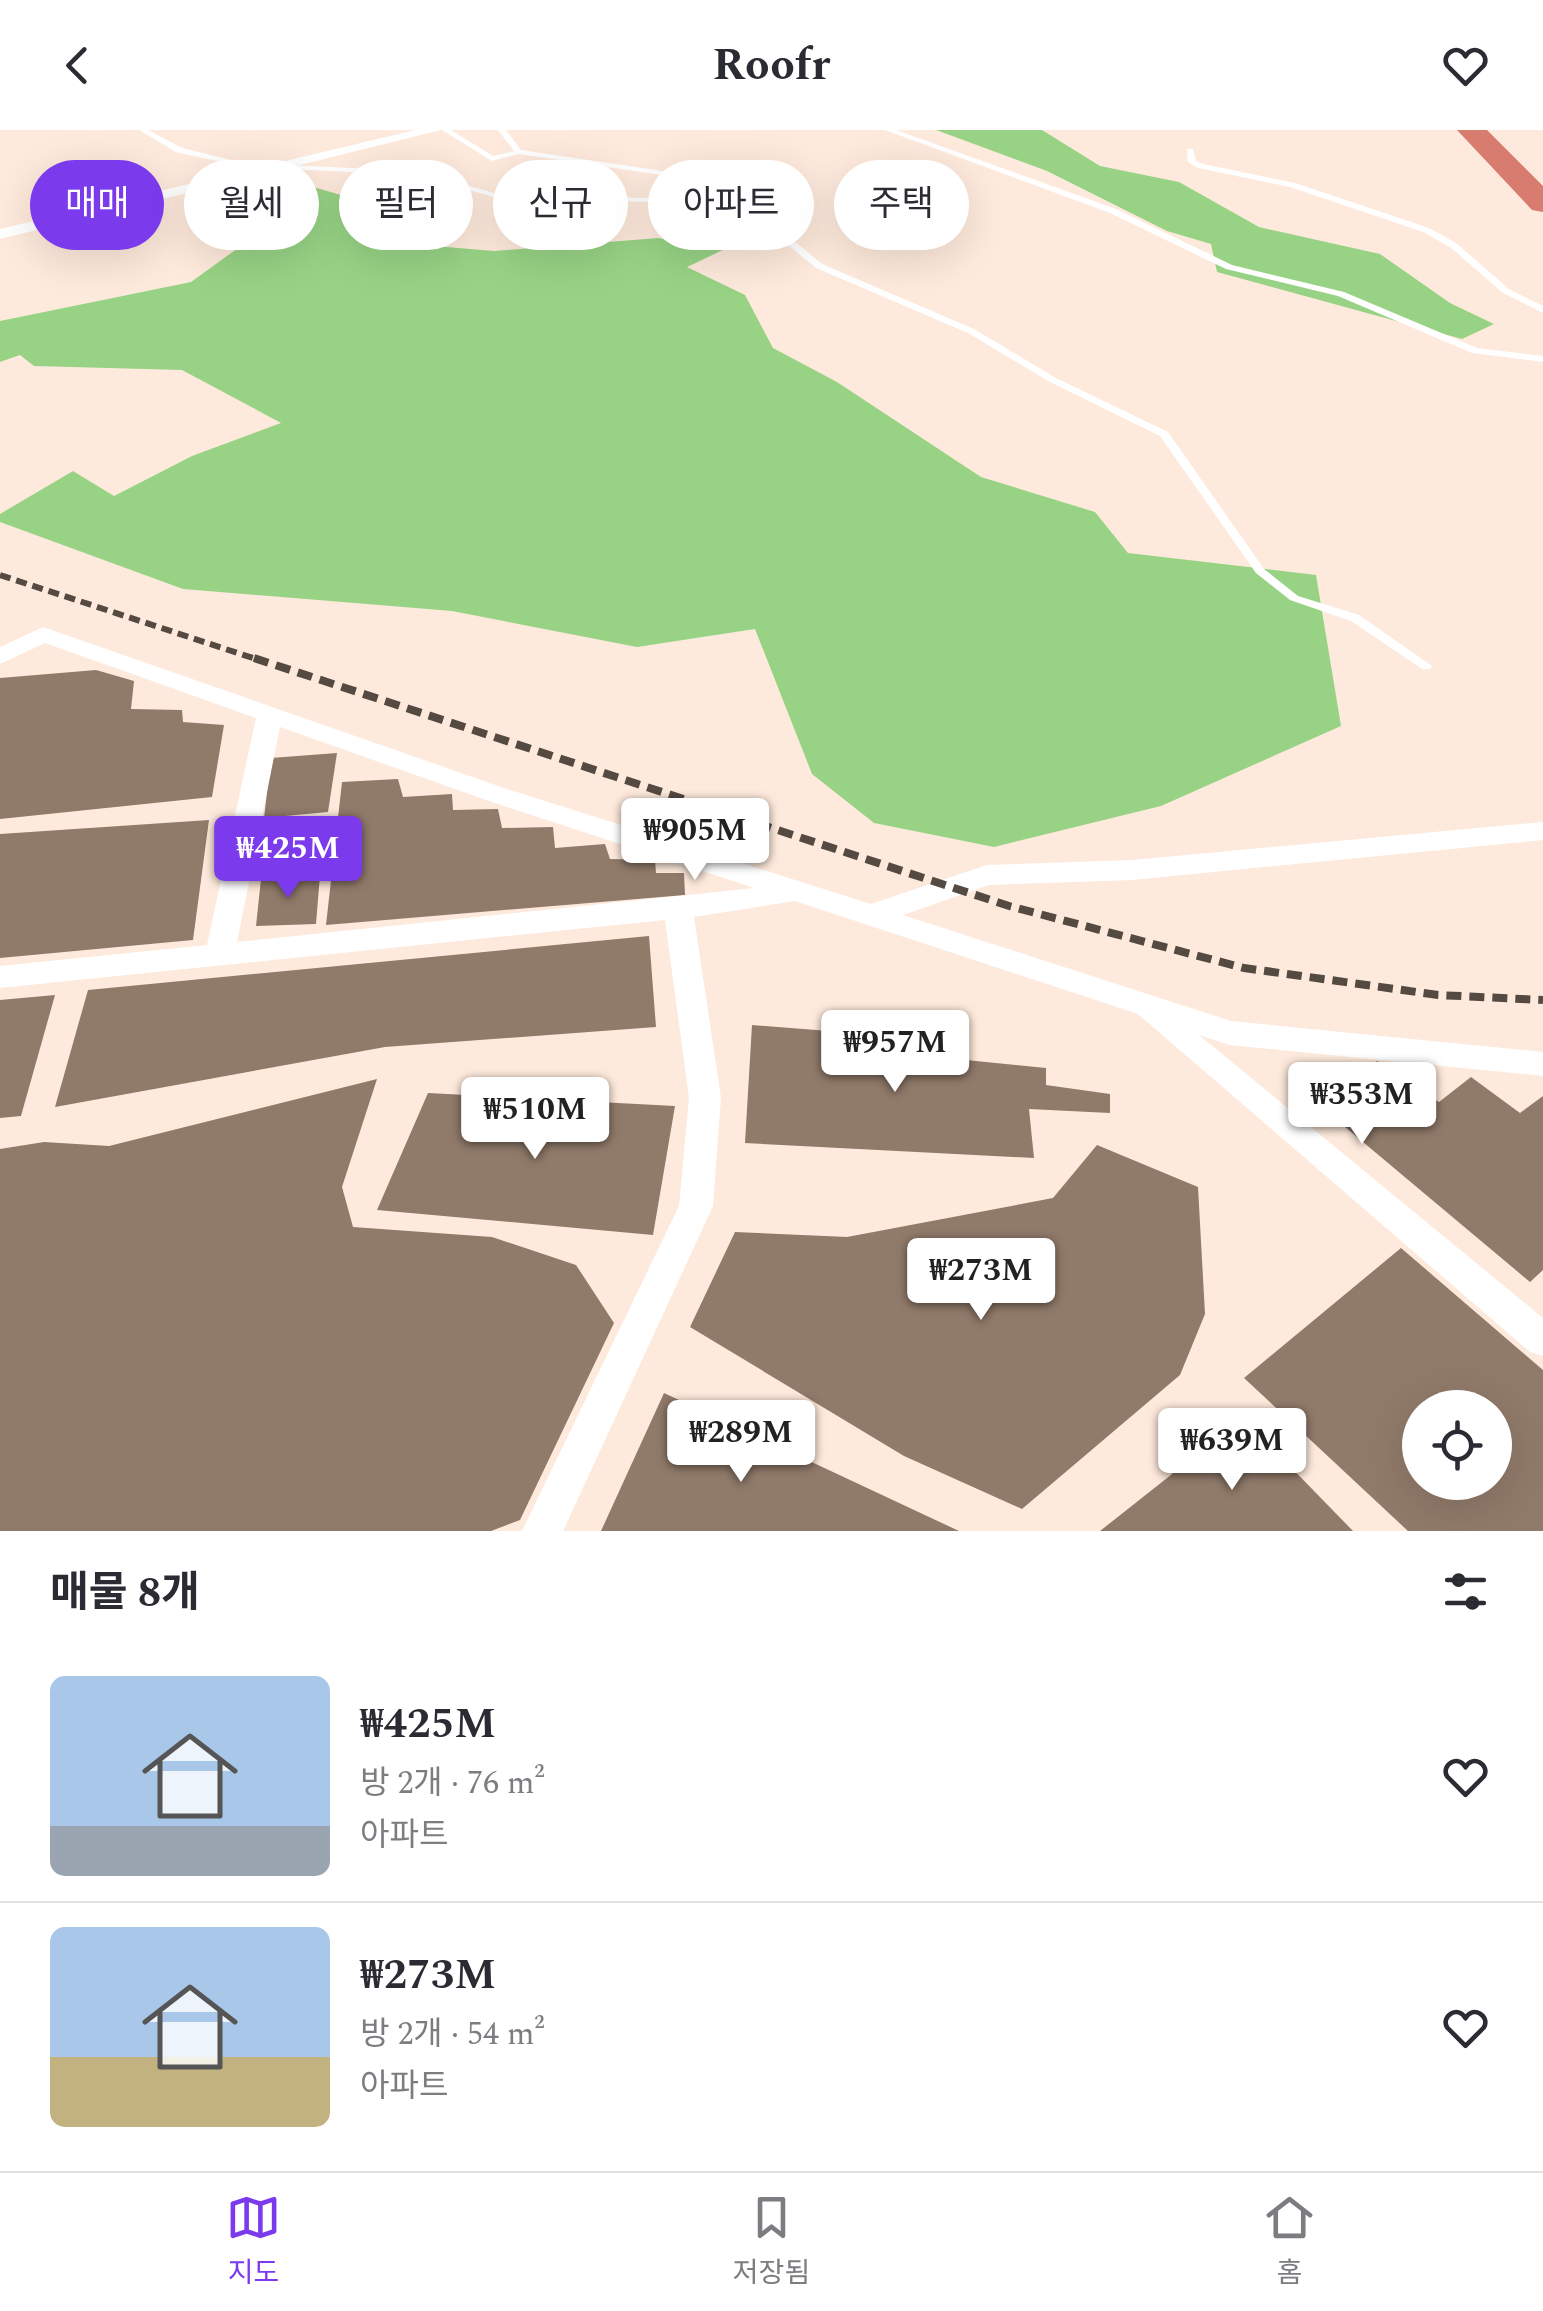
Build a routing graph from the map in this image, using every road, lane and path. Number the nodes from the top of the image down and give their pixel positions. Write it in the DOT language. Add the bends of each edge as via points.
graph roads {
  1 [pos="143,130"];
  2 [pos="434,130"];
  3 [pos="446,130"];
  4 [pos="502,130"];
  5 [pos="889,130"];
  6 [pos="1494,139"];
  7 [pos="1190,151"];
  8 [pos="519,152"];
  9 [pos="219,160"];
  10 [pos="306,160"];
  11 [pos="319,170"];
  12 [pos="648,171"];
  13 [pos="1543,172"];
  14 [pos="184,190"];
  15 [pos="648,200"];
  16 [pos="1543,202"];
  17 [pos="0,234"];
  18 [pos="800,250"];
  19 [pos="1543,310"];
  20 [pos="1543,359"];
  21 [pos="0,657"];
  22 [pos="1426,666"];
  23 [pos="270,714"];
  24 [pos="1543,831"];
  25 [pos="798,891"];
  26 [pos="678,909"];
  27 [pos="871,915"];
  28 [pos="220,954"];
  29 [pos="0,976"];
  30 [pos="1140,1003"];
  31 [pos="1543,1064"];
  32 [pos="1543,1340"];
  33 [pos="542,1531"];
  1 -- 9 [label="lane" via="179,150"];
  2 -- 10 [label="street"];
  3 -- 8 [label="lane" via="492,159"];
  4 -- 8 [label="lane"];
  5 -- 20 [label="lane" via="1113,211 1228,266 1341,294 1476,351"];
  6 -- 13 [label="highway"];
  6 -- 16 [label="highway"];
  7 -- 19 [label="lane" via="1201,166 1292,185 1426,230 1506,291"];
  8 -- 12 [label="lane"];
  11 -- 15 [label="lane" via="417,173 497,196"];
  14 -- 17 [label="street"];
  18 -- 22 [label="lane" via="819,266 971,331 1164,434 1260,571 1294,598 1355,618"];
  21 -- 23 [label="street" via="43,634"];
  23 -- 25 [label="street"];
  23 -- 28 [label="street"];
  24 -- 27 [label="street" via="1152,868 987,875"];
  25 -- 26 [label="street"];
  25 -- 27 [label="street"];
  26 -- 28 [label="street"];
  26 -- 33 [label="street" via="705,1098 696,1206"];
  27 -- 30 [label="street"];
  28 -- 29 [label="street"];
  30 -- 31 [label="street" via="1230,1033"];
  30 -- 32 [label="street"];
}
